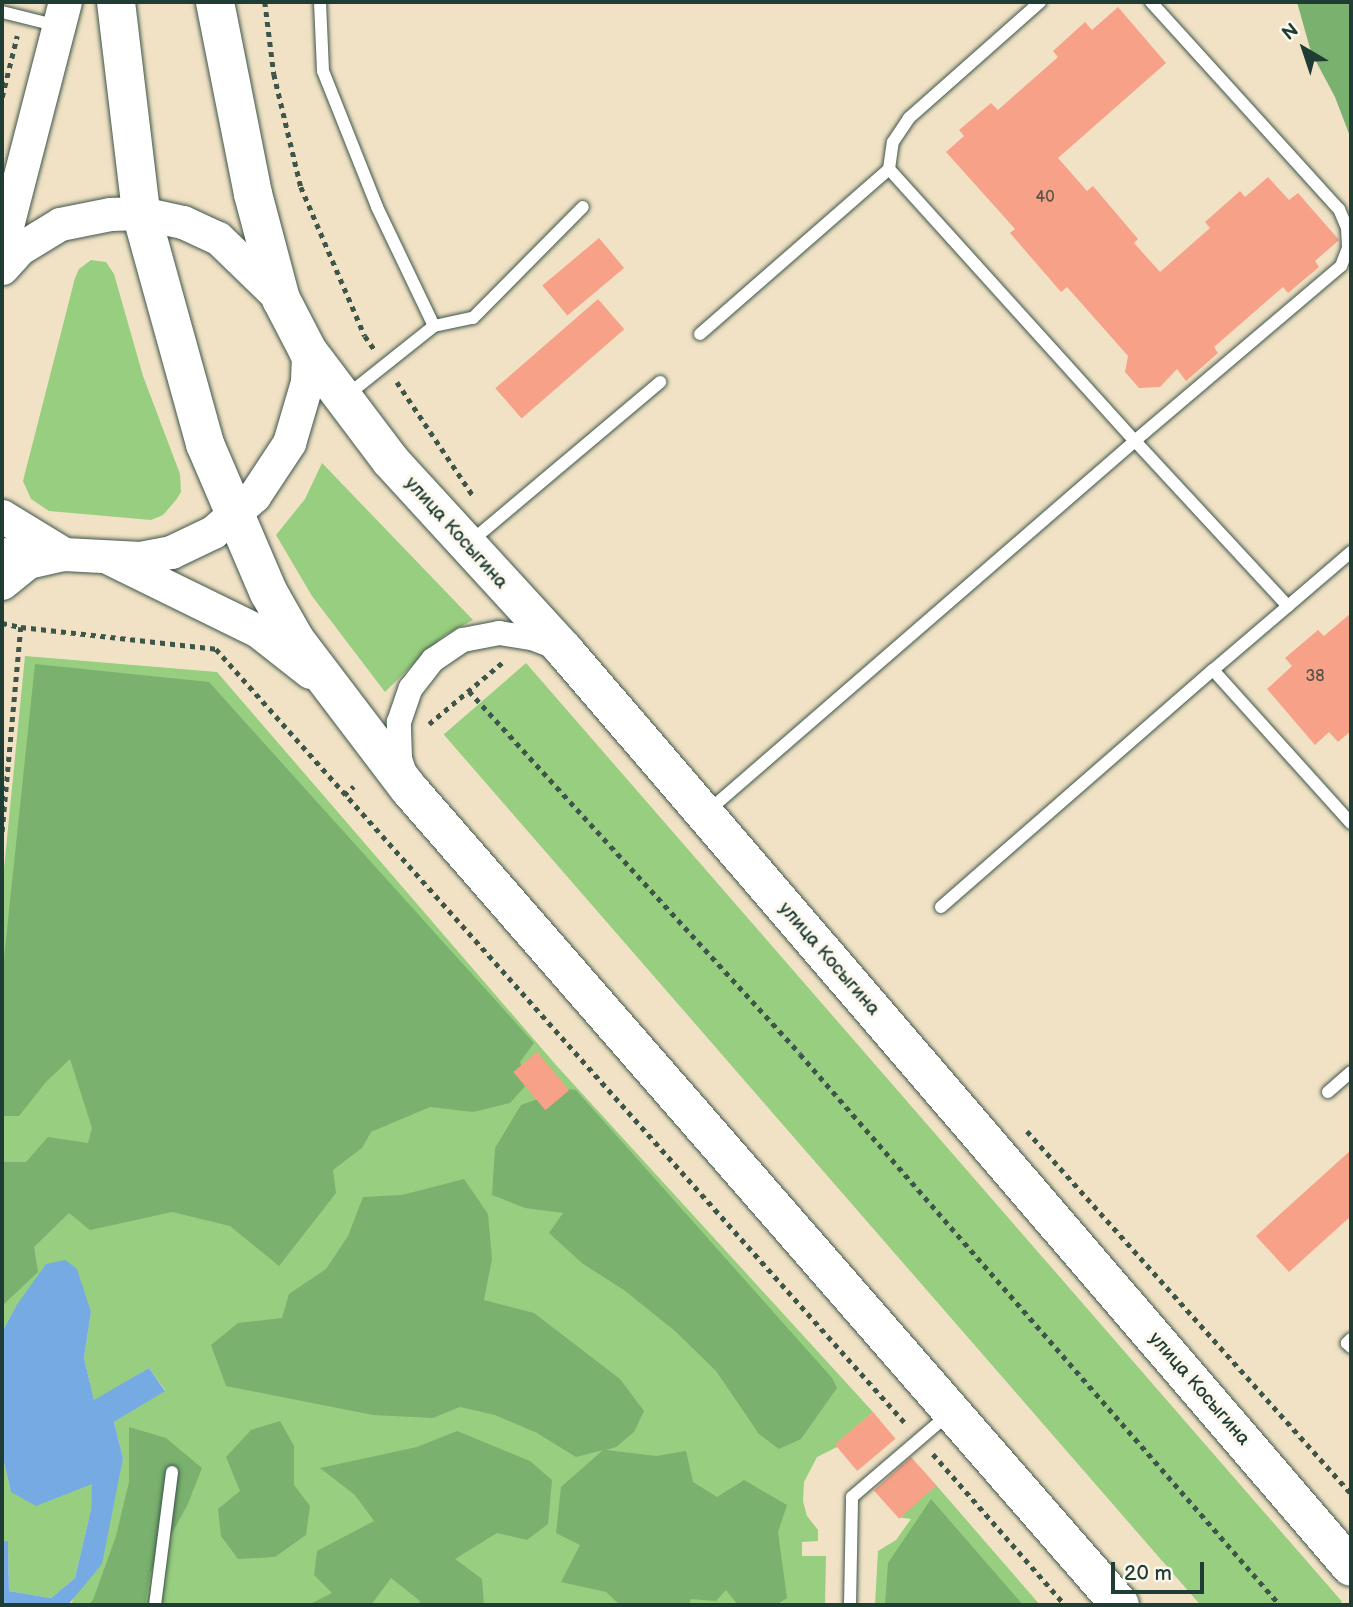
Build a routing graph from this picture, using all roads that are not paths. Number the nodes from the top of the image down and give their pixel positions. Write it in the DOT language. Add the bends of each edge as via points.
graph roads {
  1 [pos="116,2"];
  2 [pos="215,2"];
  3 [pos="320,2"];
  4 [pos="1040,2"];
  5 [pos="1151,2"];
  6 [pos="2,12"];
  7 [pos="62,14"];
  8 [pos="889,169"];
  9 [pos="583,207"];
  10 [pos="141,213"];
  11 [pos="2,245"];
  12 [pos="2,268"];
  13 [pos="281,299"];
  14 [pos="434,326"];
  15 [pos="700,334"];
  16 [pos="308,351"];
  17 [pos="660,382"];
  18 [pos="343,398"];
  19 [pos="1135,441"];
  20 [pos="2,516"];
  21 [pos="234,516"];
  22 [pos="480,533"];
  23 [pos="2,550"];
  24 [pos="1351,552"];
  25 [pos="64,554"];
  26 [pos="109,558"];
  27 [pos="2,583"];
  28 [pos="1288,606"];
  29 [pos="564,650"];
  30 [pos="1213,670"];
  31 [pos="329,687"];
  32 [pos="409,789"];
  33 [pos="705,814"];
  34 [pos="1351,823"];
  35 [pos="941,908"];
  36 [pos="1351,1072"];
  37 [pos="1328,1091"];
  38 [pos="1351,1339"];
  39 [pos="1351,1348"];
  40 [pos="951,1411"];
  41 [pos="172,1472"];
  42 [pos="1351,1567"];
  43 [pos="155,1605"];
  44 [pos="850,1605"];
  45 [pos="1120,1605"];
  1 -- 10 [label="main road"];
  2 -- 13 [label="main road, улица Косыгина" via="253,194"];
  3 -- 14 [label="lane" via="323,71 377,207"];
  4 -- 8 [label="lane" via="909,118 893,142"];
  5 -- 19 [label="lane" via="1339,209 1347,228 1348,248 1341,266"];
  6 -- 7 [label="lane" via="22,17"];
  7 -- 11 [label="main road"];
  8 -- 15 [label="lane"];
  8 -- 19 [label="lane"];
  9 -- 14 [label="lane" via="473,318"];
  10 -- 12 [label="main road, улица Косыгина" via="60,224 19,249"];
  10 -- 13 [label="main road, улица Косыгина" via="183,222 218,238"];
  10 -- 21 [label="main road" via="205,444"];
  13 -- 16 [label="main road, улица Косыгина"];
  14 -- 18 [label="lane"];
  16 -- 18 [label="main road, улица Косыгина"];
  16 -- 21 [label="main road" via="307,383 289,443"];
  17 -- 22 [label="lane"];
  18 -- 22 [label="main road, улица Косыгина" via="390,460"];
  19 -- 28 [label="lane"];
  19 -- 33 [label="lane"];
  20 -- 25 [label="main road"];
  21 -- 26 [label="main road" via="194,544 171,552"];
  21 -- 31 [label="main road" via="269,593"];
  22 -- 29 [label="main road, улица Косыгина"];
  23 -- 25 [label="street"];
  24 -- 28 [label="lane"];
  25 -- 26 [label="main road"];
  25 -- 27 [label="main road" via="28,562"];
  26 -- 31 [label="main road" via="258,631"];
  28 -- 30 [label="lane"];
  29 -- 32 [label="street" via="532,638 499,633 463,640 433,660 411,688 399,722 400,758"];
  29 -- 33 [label="main road, улица Косыгина"];
  30 -- 34 [label="lane"];
  30 -- 35 [label="lane"];
  31 -- 32 [label="main road"];
  32 -- 40 [label="main road"];
  33 -- 42 [label="main road, улица Косыгина"];
  36 -- 37 [label="lane"];
  38 -- 39 [label="lane" via="1347,1343"];
  40 -- 44 [label="lane" via="852,1497"];
  40 -- 45 [label="main road"];
  41 -- 43 [label="lane"];
}
